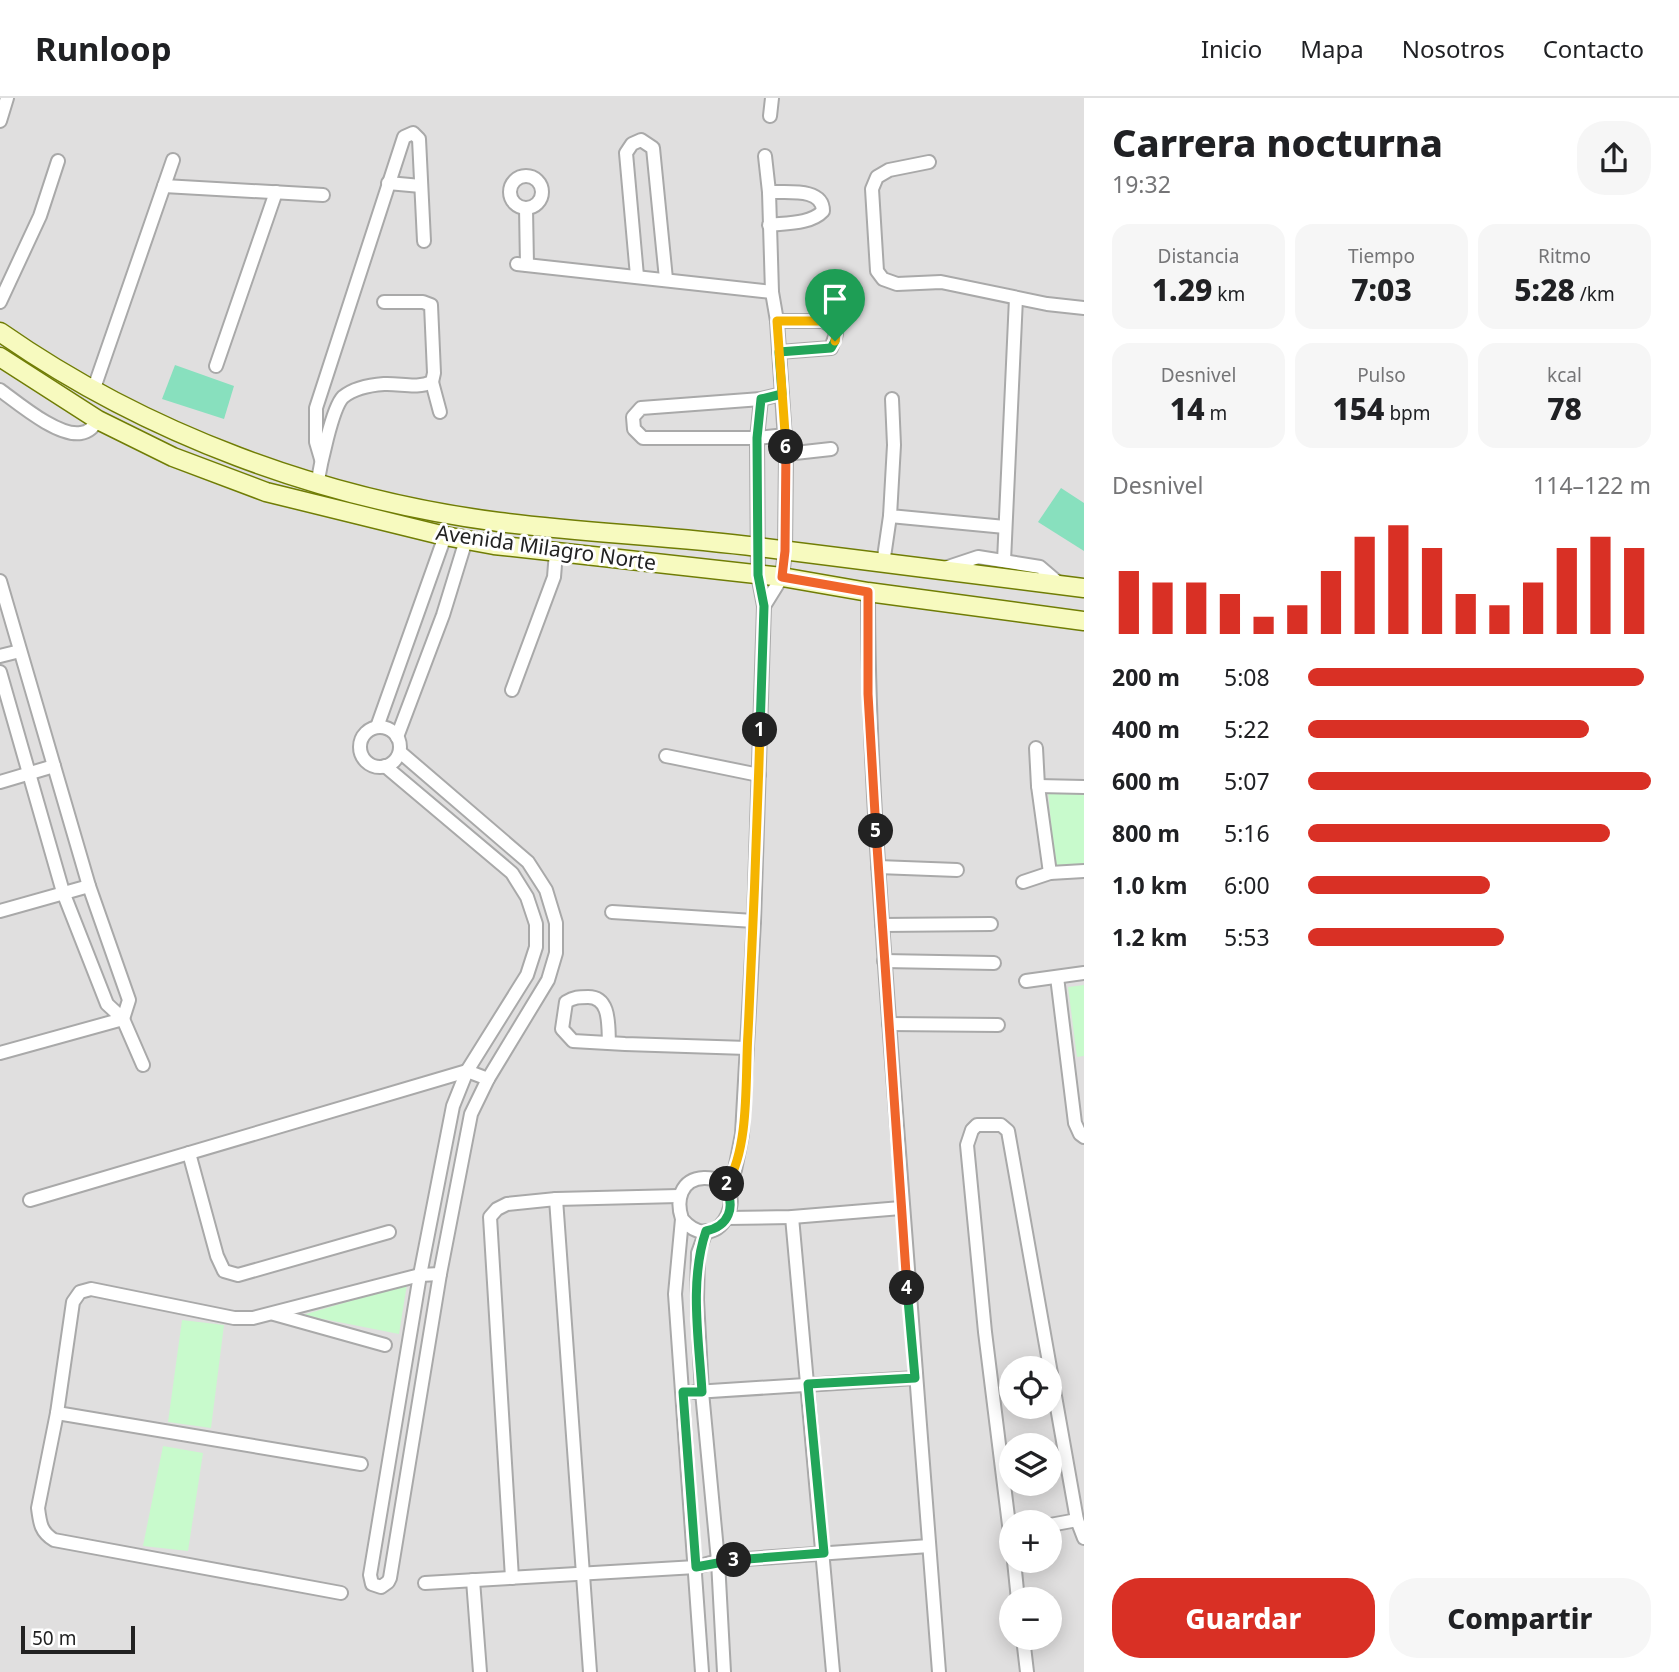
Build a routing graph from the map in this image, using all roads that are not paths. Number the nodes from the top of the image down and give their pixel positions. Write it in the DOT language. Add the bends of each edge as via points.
graph roads {
  1 [pos="7,98"];
  2 [pos="772,98"];
  3 [pos="770,116"];
  4 [pos="0,121"];
  5 [pos="765,156"];
  6 [pos="173,160"];
  7 [pos="58,161"];
  8 [pos="929,162"];
  9 [pos="388,183"];
  10 [pos="164,186"];
  11 [pos="421,186"];
  12 [pos="276,192"];
  13 [pos="769,192"];
  14 [pos="323,195"];
  15 [pos="526,208"];
  16 [pos="769,225"];
  17 [pos="424,241"];
  18 [pos="637,276"];
  19 [pos="666,279"];
  20 [pos="772,292"];
  21 [pos="1016,298"];
  22 [pos="0,302"];
  23 [pos="384,302"];
  24 [pos="1084,308"];
  25 [pos="777,321"];
  26 [pos="0,332"];
  27 [pos="779,352"];
  28 [pos="0,357"];
  29 [pos="216,366"];
  30 [pos="432,382"];
  31 [pos="0,390"];
  32 [pos="93,391"];
  33 [pos="782,394"];
  34 [pos="761,399"];
  35 [pos="892,399"];
  36 [pos="440,412"];
  37 [pos="98,420"];
  38 [pos="785,435"];
  39 [pos="757,438"];
  40 [pos="831,449"];
  41 [pos="786,454"];
  42 [pos="321,459"];
  43 [pos="317,485"];
  44 [pos="890,516"];
  45 [pos="1005,527"];
  46 [pos="445,536"];
  47 [pos="466,541"];
  48 [pos="758,547"];
  49 [pos="785,551"];
  50 [pos="556,552"];
  51 [pos="1004,561"];
  52 [pos="883,564"];
  53 [pos="937,571"];
  54 [pos="758,575"];
  55 [pos="782,577"];
  56 [pos="0,581"];
  57 [pos="1061,586"];
  58 [pos="1084,589"];
  59 [pos="868,592"];
  60 [pos="764,606"];
  61 [pos="1084,621"];
  62 [pos="20,651"];
  63 [pos="0,656"];
  64 [pos="0,672"];
  65 [pos="512,690"];
  66 [pos="377,727"];
  67 [pos="397,737"];
  68 [pos="1036,748"];
  69 [pos="400,752"];
  70 [pos="666,756"];
  71 [pos="54,766"];
  72 [pos="386,766"];
  73 [pos="29,774"];
  74 [pos="759,775"];
  75 [pos="0,782"];
  76 [pos="1038,786"];
  77 [pos="1084,788"];
  78 [pos="878,867"];
  79 [pos="957,870"];
  80 [pos="1084,871"];
  81 [pos="1050,873"];
  82 [pos="1023,883"];
  83 [pos="89,886"];
  84 [pos="63,892"];
  85 [pos="0,911"];
  86 [pos="612,912"];
  87 [pos="754,921"];
  88 [pos="991,924"];
  89 [pos="882,925"];
  90 [pos="884,961"];
  91 [pos="994,963"];
  92 [pos="1084,973"];
  93 [pos="1057,977"];
  94 [pos="1026,981"];
  95 [pos="123,1019"];
  96 [pos="889,1024"];
  97 [pos="998,1026"];
  98 [pos="609,1043"];
  99 [pos="747,1048"];
  100 [pos="0,1053"];
  101 [pos="143,1065"];
  102 [pos="467,1071"];
  103 [pos="488,1079"];
  104 [pos="1084,1137"];
  105 [pos="189,1153"];
  106 [pos="725,1187"];
  107 [pos="679,1196"];
  108 [pos="556,1199"];
  109 [pos="30,1200"];
  110 [pos="901,1208"];
  111 [pos="793,1217"];
  112 [pos="682,1219"];
  113 [pos="727,1219"];
  114 [pos="706,1231"];
  115 [pos="389,1232"];
  116 [pos="440,1274"];
  117 [pos="420,1275"];
  118 [pos="274,1314"];
  119 [pos="386,1345"];
  120 [pos="915,1378"];
  121 [pos="808,1384"];
  122 [pos="683,1392"];
  123 [pos="702,1392"];
  124 [pos="57,1413"];
  125 [pos="361,1464"];
  126 [pos="1008,1510"];
  127 [pos="1077,1520"];
  128 [pos="1062,1523"];
  129 [pos="1084,1538"];
  130 [pos="929,1546"];
  131 [pos="824,1553"];
  132 [pos="718,1561"];
  133 [pos="696,1567"];
  134 [pos="582,1574"];
  135 [pos="512,1578"];
  136 [pos="473,1580"];
  137 [pos="425,1583"];
  138 [pos="341,1593"];
  139 [pos="1024,1650"];
  140 [pos="480,1672"];
  141 [pos="590,1672"];
  142 [pos="702,1672"];
  143 [pos="724,1672"];
  144 [pos="833,1672"];
  145 [pos="939,1672"];
  146 [pos="1027,1672"];
  1 -- 4 [label="street"];
  2 -- 3 [label="street"];
  5 -- 13 [label="street"];
  6 -- 10 [label="street"];
  7 -- 22 [label="street" via="40,216"];
  8 -- 21 [label="street" via="877,177 872,189 877,271 897,284 941,282"];
  9 -- 11 [label="street"];
  9 -- 11 [label="street" via="404,136 413,133 419,139"];
  9 -- 42 [label="street" via="316,408"];
  10 -- 12 [label="street"];
  10 -- 32 [label="street"];
  11 -- 17 [label="street"];
  12 -- 14 [label="street"];
  12 -- 29 [label="street"];
  13 -- 16 [label="street"];
  13 -- 16 [label="street" via="805,193 823,203 819,216"];
  15 -- 18 [label="street" via="522,264"];
  16 -- 20 [label="street"];
  18 -- 19 [label="street"];
  18 -- 19 [label="street" via="626,153 641,140 653,148"];
  19 -- 20 [label="street"];
  20 -- 25 [label="street"];
  21 -- 24 [label="street"];
  21 -- 45 [label="street"];
  23 -- 30 [label="street" via="430,305"];
  25 -- 27 [label="street"];
  25 -- 27 [label="street" via="823,321 834,327 836,334 831,348"];
  26 -- 32 [label="main road, Avenida Milagro Norte"];
  27 -- 33 [label="street"];
  28 -- 37 [label="main road, Avenida Milagro Norte"];
  30 -- 36 [label="street"];
  30 -- 42 [label="street" via="368,386 341,399"];
  31 -- 37 [label="street" via="36,417 66,431 80,434"];
  32 -- 43 [label="main road, Avenida Milagro Norte" via="186,435"];
  33 -- 34 [label="street"];
  33 -- 38 [label="street"];
  34 -- 39 [label="street"];
  34 -- 39 [label="street" via="641,408 633,417 634,429 643,438"];
  35 -- 44 [label="street"];
  37 -- 46 [label="main road, Avenida Milagro Norte" via="173,457 266,492"];
  38 -- 39 [label="street"];
  38 -- 41 [label="street"];
  39 -- 48 [label="street"];
  40 -- 41 [label="street"];
  41 -- 49 [label="street"];
  42 -- 43 [label="street"];
  43 -- 48 [label="main road, Avenida Milagro Norte" via="499,522"];
  44 -- 45 [label="street"];
  44 -- 52 [label="street"];
  45 -- 51 [label="street"];
  46 -- 47 [label="main road, Avenida Milagro Norte"];
  46 -- 66 [label="street"];
  47 -- 50 [label="main road, Avenida Milagro Norte"];
  47 -- 67 [label="street"];
  48 -- 49 [label="main road, Avenida Milagro Norte"];
  48 -- 54 [label="street"];
  49 -- 52 [label="main road, Avenida Milagro Norte"];
  49 -- 55 [label="street"];
  50 -- 54 [label="main road, Avenida Milagro Norte"];
  50 -- 65 [label="street" via="554,577"];
  51 -- 53 [label="street" via="978,557"];
  51 -- 57 [label="street" via="1040,567"];
  52 -- 53 [label="main road, Avenida Milagro Norte"];
  53 -- 57 [label="main road, Avenida Milagro Norte"];
  54 -- 55 [label="main road, Avenida Milagro Norte"];
  54 -- 60 [label="street"];
  55 -- 59 [label="main road, Avenida Milagro Norte"];
  55 -- 60 [label="street"];
  56 -- 62 [label="street"];
  57 -- 58 [label="main road, Avenida Milagro Norte"];
  59 -- 61 [label="main road, Avenida Milagro Norte"];
  59 -- 78 [label="street" via="868,694"];
  60 -- 74 [label="street"];
  62 -- 63 [label="street"];
  62 -- 71 [label="street"];
  64 -- 73 [label="street"];
  66 -- 67 [label="street"];
  66 -- 72 [label="street" via="364,735 360,750 374,767"];
  67 -- 69 [label="street"];
  68 -- 76 [label="street"];
  69 -- 72 [label="street"];
  69 -- 103 [label="street" via="528,862 547,890 556,923 556,953 548,980"];
  70 -- 74 [label="street"];
  71 -- 73 [label="street"];
  71 -- 83 [label="street"];
  72 -- 102 [label="street" via="512,873 536,924 536,947 527,975"];
  73 -- 75 [label="street"];
  73 -- 84 [label="street"];
  74 -- 87 [label="street"];
  76 -- 77 [label="street"];
  76 -- 81 [label="street"];
  78 -- 79 [label="street"];
  78 -- 89 [label="street"];
  80 -- 81 [label="street"];
  81 -- 82 [label="street"];
  83 -- 84 [label="street"];
  83 -- 95 [label="street" via="129,1000"];
  84 -- 85 [label="street"];
  84 -- 95 [label="street" via="107,1004"];
  86 -- 87 [label="street"];
  87 -- 99 [label="street"];
  88 -- 89 [label="street"];
  89 -- 90 [label="street"];
  90 -- 91 [label="street"];
  90 -- 96 [label="street"];
  92 -- 93 [label="street"];
  93 -- 94 [label="street"];
  93 -- 104 [label="street" via="1074,1123"];
  95 -- 100 [label="street"];
  95 -- 101 [label="street"];
  96 -- 97 [label="street"];
  96 -- 110 [label="street"];
  98 -- 98 [label="street" via="568,1038 562,1029 566,1002 575,997 600,1000 605,1006"];
  98 -- 99 [label="street"];
  99 -- 106 [label="street" via="740,1156"];
  102 -- 103 [label="street"];
  102 -- 105 [label="street"];
  102 -- 117 [label="street" via="453,1106"];
  103 -- 116 [label="street" via="471,1114"];
  105 -- 109 [label="street"];
  105 -- 115 [label="street" via="217,1256 224,1271 232,1275"];
  106 -- 107 [label="street" via="713,1179 698,1179"];
  106 -- 113 [label="street" via="731,1202"];
  107 -- 108 [label="street"];
  107 -- 112 [label="street"];
  108 -- 134 [label="street"];
  108 -- 135 [label="street" via="507,1204 490,1217"];
  110 -- 111 [label="street"];
  110 -- 120 [label="street"];
  111 -- 113 [label="street"];
  111 -- 121 [label="street"];
  112 -- 114 [label="street"];
  112 -- 122 [label="street" via="675,1294"];
  113 -- 114 [label="street"];
  114 -- 123 [label="street" via="698,1254"];
  116 -- 117 [label="street"];
  116 -- 117 [label="street" via="390,1578 385,1585 376,1586 370,1575"];
  117 -- 118 [label="street"];
  118 -- 119 [label="street"];
  118 -- 124 [label="street" via="234,1318 91,1289 80,1293 73,1302"];
  120 -- 121 [label="street"];
  120 -- 130 [label="street"];
  121 -- 123 [label="street"];
  121 -- 131 [label="street"];
  122 -- 123 [label="street"];
  122 -- 133 [label="street"];
  123 -- 132 [label="street"];
  124 -- 125 [label="street"];
  124 -- 138 [label="street" via="38,1508 44,1534 54,1540"];
  126 -- 127 [label="street" via="967,1145 977,1125 1001,1125 1008,1131"];
  127 -- 128 [label="street"];
  127 -- 129 [label="street"];
  130 -- 131 [label="street"];
  130 -- 145 [label="street"];
  131 -- 132 [label="street"];
  131 -- 144 [label="street"];
  132 -- 133 [label="street"];
  132 -- 143 [label="street"];
  133 -- 134 [label="street"];
  133 -- 142 [label="street"];
  134 -- 135 [label="street"];
  134 -- 141 [label="street"];
  135 -- 136 [label="street"];
  136 -- 137 [label="street"];
  136 -- 140 [label="street"];
  139 -- 146 [label="street"];
}
